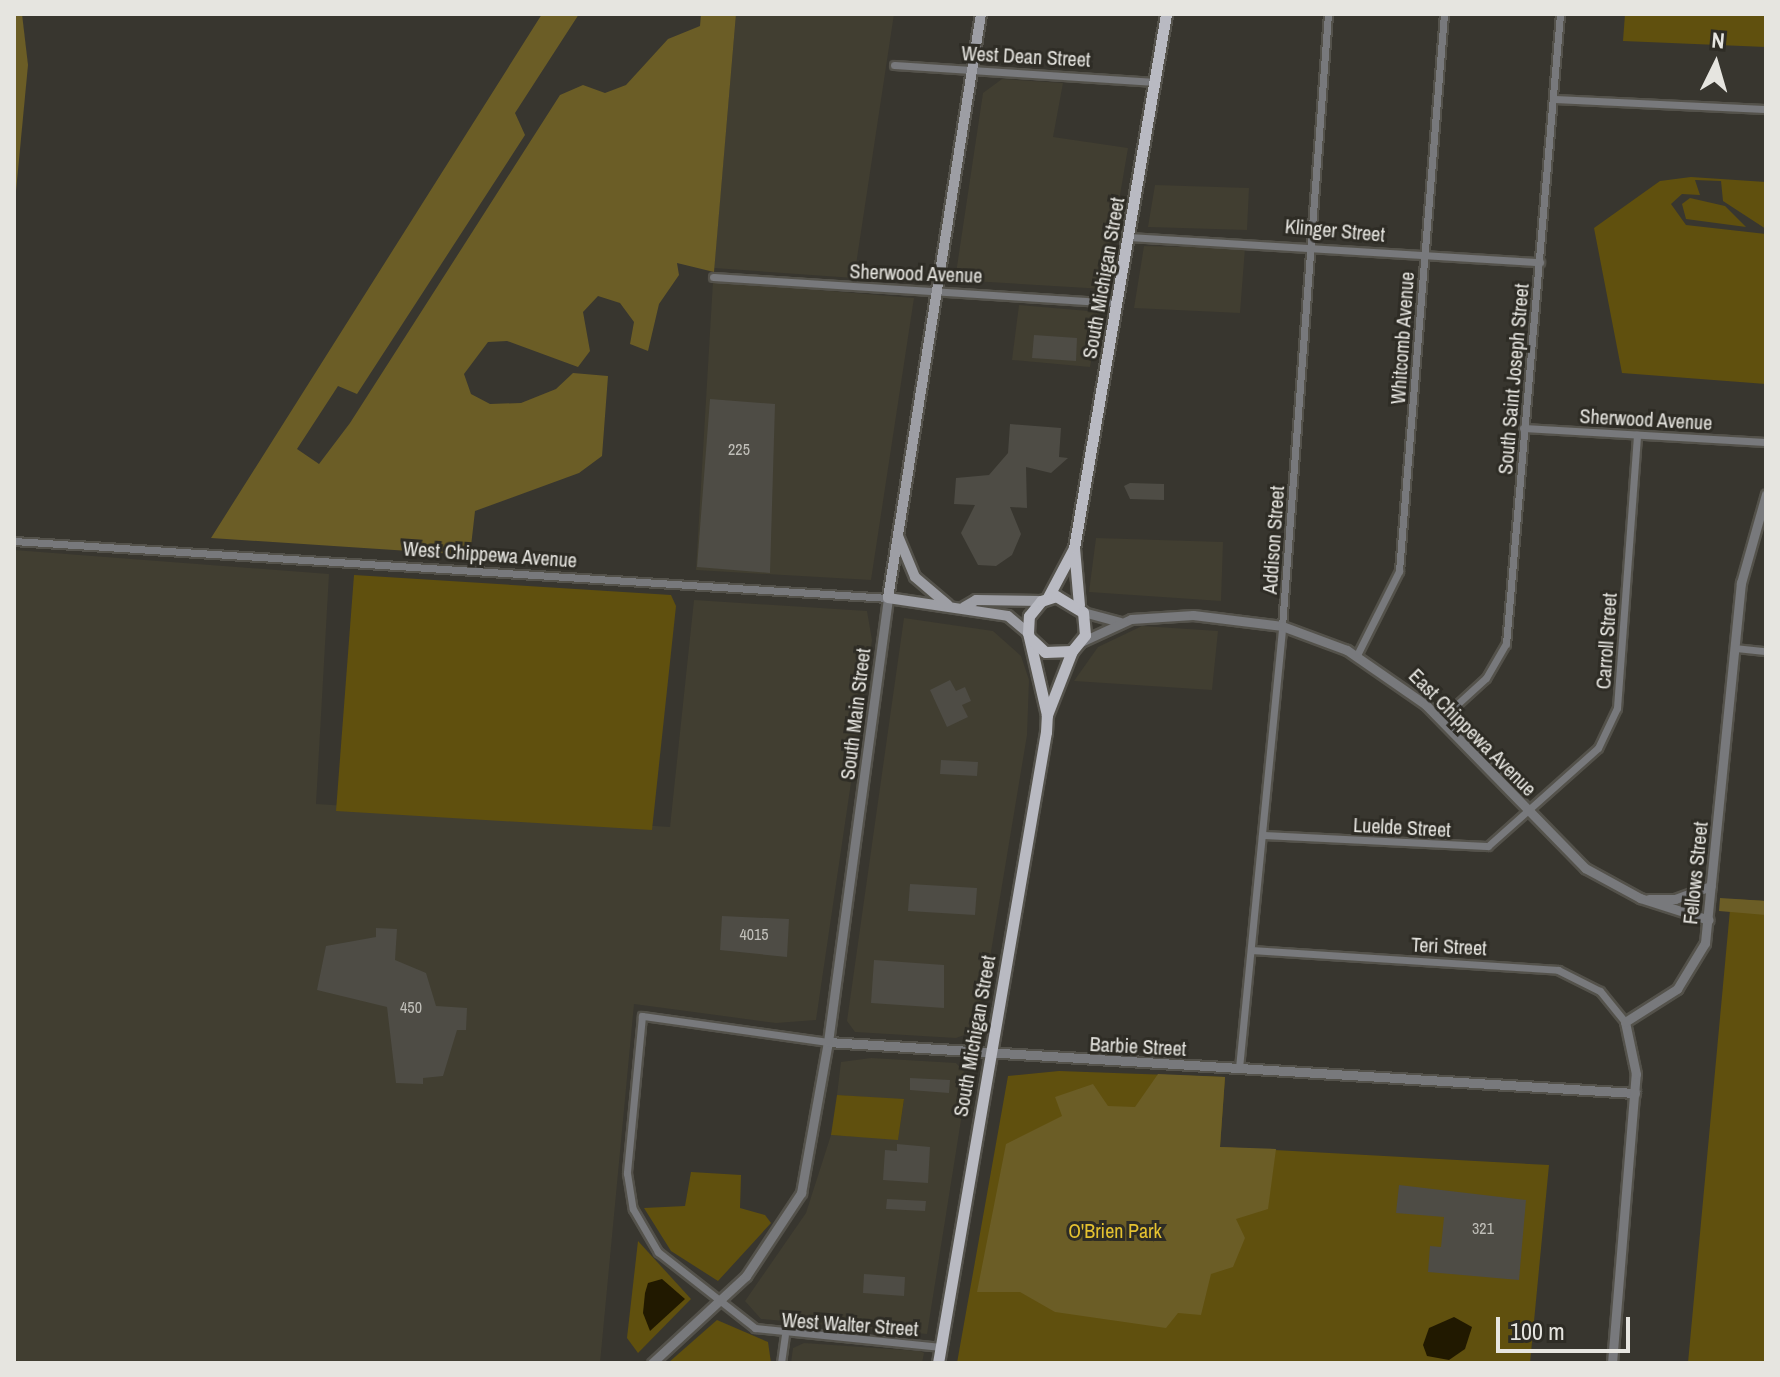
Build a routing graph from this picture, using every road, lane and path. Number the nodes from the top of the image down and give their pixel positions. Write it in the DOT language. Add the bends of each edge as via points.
graph roads {
  1 [pos="981,14"];
  2 [pos="1166,14"];
  3 [pos="1328,14"];
  4 [pos="1444,14"];
  5 [pos="1560,14"];
  6 [pos="894,65"];
  7 [pos="972,69"];
  8 [pos="1155,82"];
  9 [pos="1553,99"];
  10 [pos="1766,109"];
  11 [pos="1128,237"];
  12 [pos="1310,244"];
  13 [pos="1425,253"];
  14 [pos="1540,262"];
  15 [pos="713,277"];
  16 [pos="938,291"];
  17 [pos="1117,303"];
  18 [pos="1523,428"];
  19 [pos="1637,435"];
  20 [pos="1766,442"];
  21 [pos="1766,494"];
  22 [pos="897,534"];
  23 [pos="14,541"];
  24 [pos="1074,548"];
  25 [pos="888,598"];
  26 [pos="1044,599"];
  27 [pos="948,605"];
  28 [pos="964,607"];
  29 [pos="1081,608"];
  30 [pos="1120,622"];
  31 [pos="1282,626"];
  32 [pos="1030,636"];
  33 [pos="1076,647"];
  34 [pos="1735,648"];
  35 [pos="1766,651"];
  36 [pos="1357,655"];
  37 [pos="1047,715"];
  38 [pos="1440,720"];
  39 [pos="1529,814"];
  40 [pos="1262,835"];
  41 [pos="1711,886"];
  42 [pos="1640,898"];
  43 [pos="1709,920"];
  44 [pos="1251,950"];
  45 [pos="642,1016"];
  46 [pos="1625,1022"];
  47 [pos="828,1042"];
  48 [pos="989,1056"];
  49 [pos="1239,1068"];
  50 [pos="1635,1093"];
  51 [pos="719,1302"];
  52 [pos="785,1335"];
  53 [pos="941,1347"];
  54 [pos="652,1363"];
  55 [pos="781,1363"];
  56 [pos="938,1363"];
  57 [pos="1612,1363"];
  1 -- 7 [label="main road, South Main Street"];
  2 -- 8 [label="main road, South Michigan Street"];
  3 -- 12 [label="street, Addison Street"];
  4 -- 13 [label="street, Whitcomb Avenue"];
  5 -- 9 [label="street, South Saint Joseph Street"];
  6 -- 7 [label="street, West Dean Street"];
  7 -- 8 [label="street, West Dean Street"];
  7 -- 16 [label="main road, South Main Street"];
  8 -- 11 [label="main road, South Michigan Street"];
  9 -- 10 [label="street"];
  9 -- 14 [label="street, South Saint Joseph Street"];
  11 -- 12 [label="street, Klinger Street"];
  11 -- 17 [label="main road, South Michigan Street"];
  12 -- 13 [label="street, Klinger Street"];
  12 -- 31 [label="street, Addison Street"];
  13 -- 14 [label="street, Klinger Street"];
  13 -- 36 [label="street, Whitcomb Avenue" via="1399,571"];
  14 -- 18 [label="street, South Saint Joseph Street"];
  15 -- 16 [label="street, Sherwood Avenue"];
  16 -- 17 [label="street, Sherwood Avenue"];
  16 -- 22 [label="main road, South Main Street"];
  17 -- 24 [label="main road, South Michigan Street"];
  18 -- 19 [label="street, Sherwood Avenue"];
  18 -- 38 [label="street, South Saint Joseph Street" via="1503,655"];
  19 -- 20 [label="street, Sherwood Avenue"];
  19 -- 39 [label="street, Carroll Street" via="1616,717 1598,748"];
  21 -- 34 [label="street, Fellows Street" via="1745,558"];
  22 -- 25 [label="main road, South Main Street"];
  22 -- 27 [label="main road" via="915,577"];
  23 -- 25 [label="street, West Chippewa Avenue"];
  24 -- 26 [label="main road, South Michigan Street"];
  24 -- 29 [label="main road, South Michigan Street"];
  25 -- 27 [label="main road, West Chippewa Avenue"];
  25 -- 47 [label="street, South Main Street"];
  26 -- 28 [label="main road, West Chippewa Avenue" via="976,600"];
  26 -- 29 [label="main road"];
  26 -- 32 [label="main road" via="1029,616"];
  27 -- 28 [label="main road, West Chippewa Avenue"];
  28 -- 32 [label="main road, West Chippewa Avenue" via="1008,616"];
  29 -- 30 [label="street, East Chippewa Avenue"];
  29 -- 33 [label="main road"];
  30 -- 31 [label="street, East Chippewa Avenue" via="1193,615"];
  30 -- 33 [label="street, East Chippewa Avenue"];
  31 -- 36 [label="street, East Chippewa Avenue"];
  31 -- 40 [label="street, Addison Street"];
  32 -- 33 [label="main road" via="1045,652"];
  32 -- 37 [label="main road, South Michigan Street"];
  33 -- 37 [label="main road, South Michigan Street"];
  34 -- 35 [label="street"];
  34 -- 41 [label="street, Fellows Street"];
  36 -- 38 [label="street, East Chippewa Avenue"];
  37 -- 48 [label="main road, South Michigan Street"];
  38 -- 39 [label="street, East Chippewa Avenue"];
  39 -- 40 [label="street, Luelde Street" via="1497,842 1476,848"];
  39 -- 42 [label="street, East Chippewa Avenue" via="1575,860"];
  40 -- 44 [label="street, Addison Street"];
  41 -- 42 [label="street" via="1675,899"];
  41 -- 43 [label="street, Fellows Street"];
  42 -- 43 [label="street, East Chippewa Avenue"];
  43 -- 46 [label="street, Fellows Street" via="1700,956 1677,989"];
  44 -- 46 [label="street, Teri Street" via="1558,970 1600,991"];
  44 -- 49 [label="street, Addison Street"];
  45 -- 47 [label="street, Barbie Street"];
  45 -- 51 [label="street, West Walter Street" via="627,1173 633,1209 658,1252"];
  46 -- 50 [label="street" via="1635,1051"];
  47 -- 48 [label="street, Barbie Street"];
  47 -- 51 [label="street, South Main Street" via="801,1193 765,1253"];
  48 -- 49 [label="street, Barbie Street"];
  48 -- 53 [label="main road, South Michigan Street"];
  49 -- 50 [label="street, Barbie Street"];
  50 -- 57 [label="street"];
  51 -- 52 [label="street, West Walter Street" via="755,1328"];
  51 -- 54 [label="street, South Main Street"];
  52 -- 53 [label="street, West Walter Street"];
  52 -- 55 [label="street"];
  53 -- 56 [label="main road, South Michigan Street"];
}
